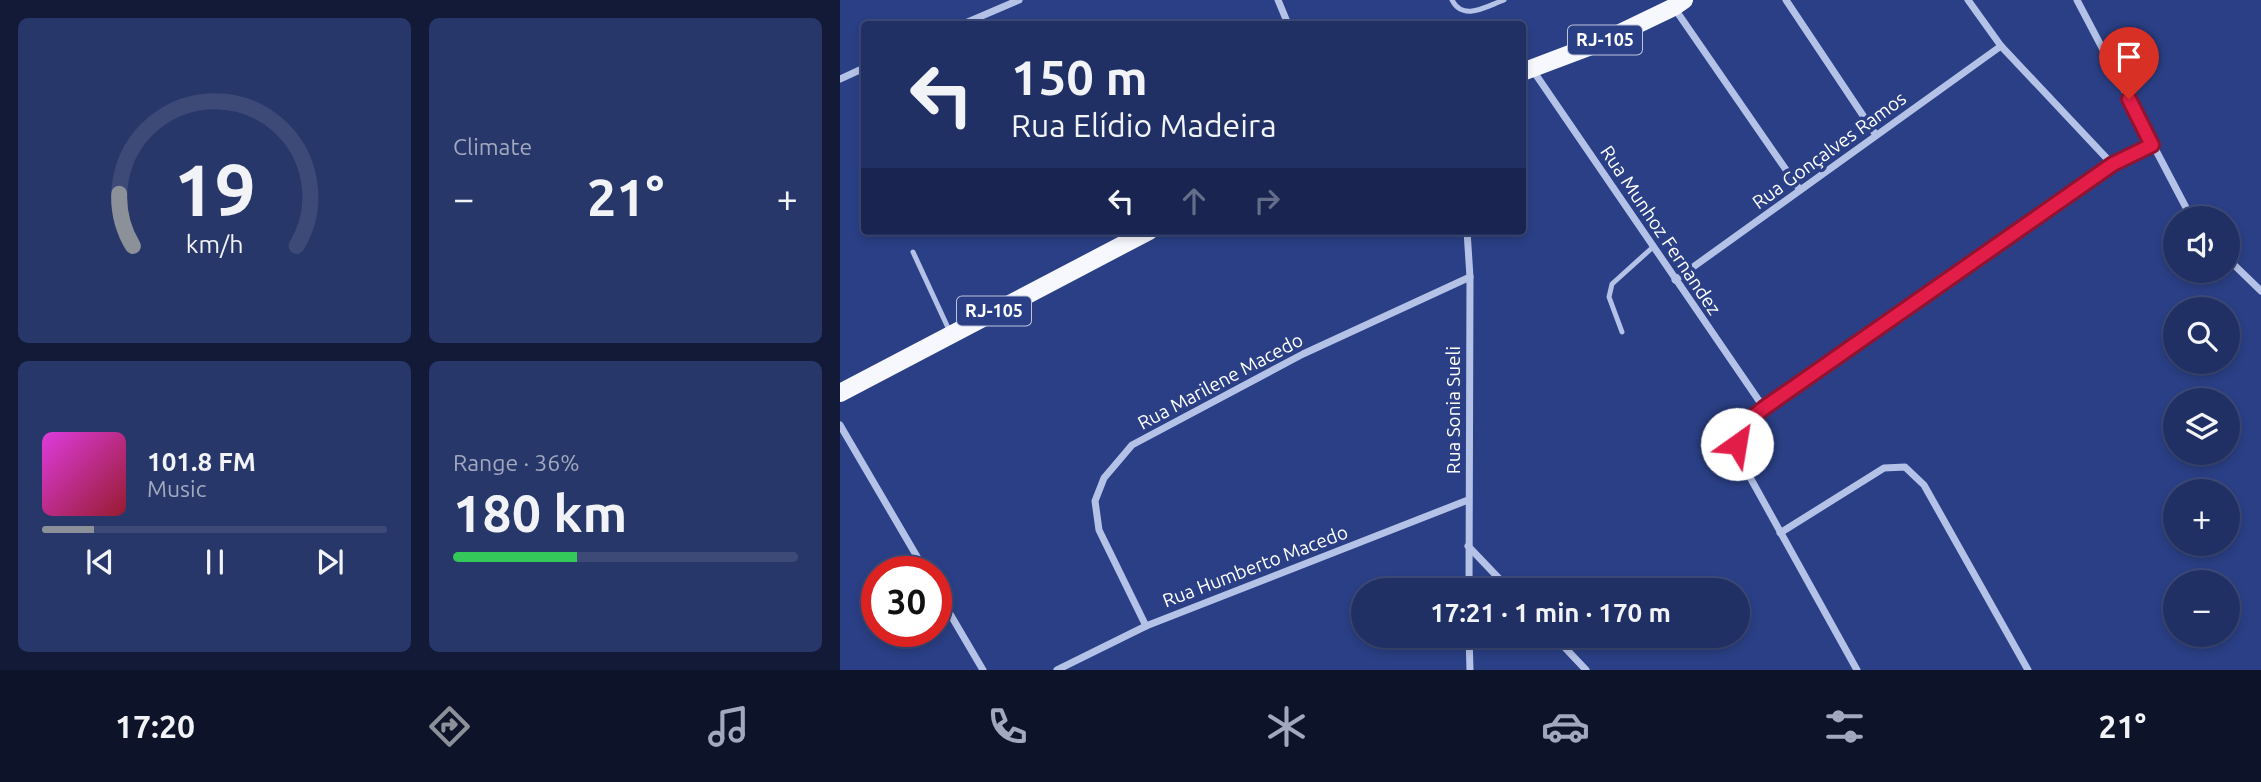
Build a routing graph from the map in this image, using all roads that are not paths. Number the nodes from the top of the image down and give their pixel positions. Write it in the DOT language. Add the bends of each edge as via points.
graph roads {
  1 [pos="1018,0"];
  2 [pos="1278,0"];
  3 [pos="1452,0"];
  4 [pos="1504,0"];
  5 [pos="1786,0"];
  6 [pos="1968,0"];
  7 [pos="2077,0"];
  8 [pos="1679,4"];
  9 [pos="970,21"];
  10 [pos="1288,21"];
  11 [pos="2001,46"];
  12 [pos="861,69"];
  13 [pos="1527,71"];
  14 [pos="840,79"];
  15 [pos="1876,135"];
  16 [pos="2152,145"];
  17 [pos="2113,164"];
  18 [pos="1800,190"];
  19 [pos="2185,206"];
  20 [pos="1141,235"];
  21 [pos="1467,235"];
  22 [pos="1653,247"];
  23 [pos="913,252"];
  24 [pos="2240,271"];
  25 [pos="1470,277"];
  26 [pos="1675,280"];
  27 [pos="2261,291"];
  28 [pos="1622,332"];
  29 [pos="951,334"];
  30 [pos="840,393"];
  31 [pos="1764,408"];
  32 [pos="840,425"];
  33 [pos="1468,500"];
  34 [pos="1780,533"];
  35 [pos="1468,546"];
  36 [pos="917,556"];
  37 [pos="1469,578"];
  38 [pos="1499,578"];
  39 [pos="952,617"];
  40 [pos="1146,626"];
  41 [pos="1469,648"];
  42 [pos="1565,648"];
  43 [pos="983,670"];
  44 [pos="1056,670"];
  45 [pos="1469,670"];
  46 [pos="1586,670"];
  47 [pos="1857,670"];
  48 [pos="2028,670"];
  1 -- 9 [label="street"];
  2 -- 10 [label="street"];
  3 -- 4 [label="lane" via="1459,9 1471,12"];
  5 -- 15 [label="street"];
  6 -- 11 [label="street"];
  7 -- 16 [label="street"];
  8 -- 13 [label="main road, RJ-105" via="1600,43"];
  8 -- 18 [label="street"];
  11 -- 15 [label="street, Rua Gonçalves Ramos"];
  11 -- 17 [label="street"];
  12 -- 14 [label="street"];
  13 -- 22 [label="street, Rua Munhoz Fernandez"];
  15 -- 18 [label="street, Rua Gonçalves Ramos"];
  16 -- 17 [label="street"];
  16 -- 19 [label="street"];
  17 -- 31 [label="street"];
  18 -- 26 [label="street, Rua Gonçalves Ramos"];
  20 -- 29 [label="main road, RJ-105"];
  21 -- 25 [label="street, Rua Sonia Sueli"];
  22 -- 26 [label="street, Rua Munhoz Fernandez"];
  22 -- 28 [label="lane" via="1612,284 1609,297"];
  23 -- 29 [label="lane"];
  24 -- 27 [label="street"];
  25 -- 33 [label="street, Rua Sonia Sueli"];
  25 -- 40 [label="street, Rua Marilene Macedo" via="1303,354 1132,445 1104,478 1095,501 1098,530"];
  26 -- 31 [label="street, Rua Munhoz Fernandez"];
  29 -- 30 [label="main road, RJ-105"];
  31 -- 34 [label="street" via="1739,428 1737,444 1741,461"];
  32 -- 36 [label="street"];
  33 -- 35 [label="street, Rua Sonia Sueli"];
  33 -- 40 [label="street, Rua Humberto Macedo"];
  34 -- 47 [label="street"];
  34 -- 48 [label="street" via="1884,468 1905,467 1924,485"];
  35 -- 37 [label="street, Rua Sonia Sueli"];
  35 -- 38 [label="street"];
  39 -- 43 [label="street"];
  40 -- 44 [label="street, Rua Humberto Macedo"];
  41 -- 45 [label="street"];
  42 -- 46 [label="street"];
}
